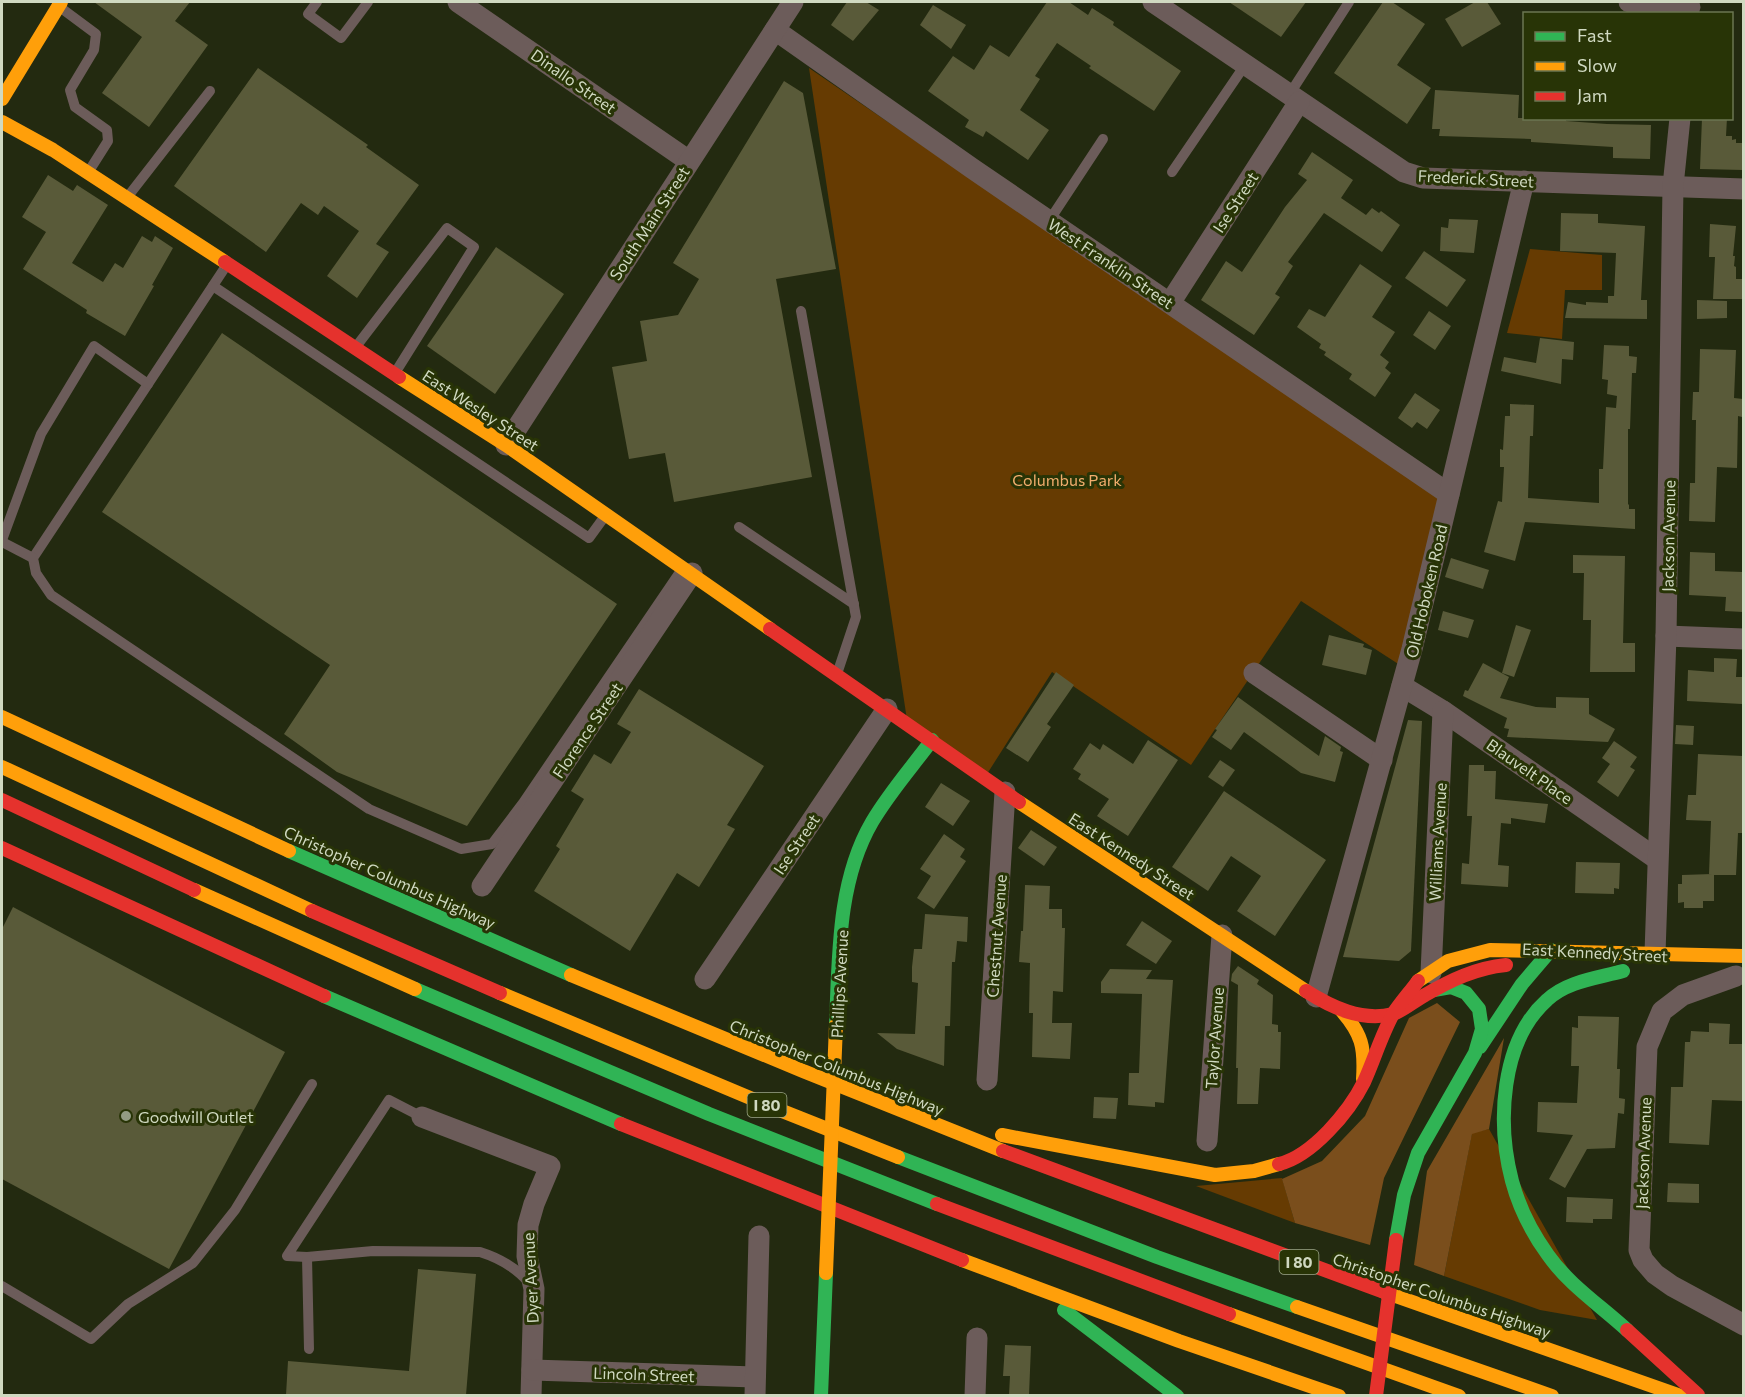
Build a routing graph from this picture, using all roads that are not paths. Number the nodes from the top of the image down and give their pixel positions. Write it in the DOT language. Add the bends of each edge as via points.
graph roads {
  1 [pos="317,2"];
  2 [pos="368,2"];
  3 [pos="458,2"];
  4 [pos="793,2"];
  5 [pos="1153,2"];
  6 [pos="1349,2"];
  7 [pos="1629,2"];
  8 [pos="59,4"];
  9 [pos="1690,7"];
  10 [pos="775,30"];
  11 [pos="1245,65"];
  12 [pos="210,91"];
  13 [pos="1294,98"];
  14 [pos="2,99"];
  15 [pos="1680,120"];
  16 [pos="2,122"];
  17 [pos="1103,140"];
  18 [pos="689,161"];
  19 [pos="1173,172"];
  20 [pos="88,173"];
  21 [pos="1524,181"];
  22 [pos="1673,186"];
  23 [pos="1743,189"];
  24 [pos="127,197"];
  25 [pos="1049,221"];
  26 [pos="228,263"];
  27 [pos="213,286"];
  28 [pos="1170,303"];
  29 [pos="801,310"];
  30 [pos="355,348"];
  31 [pos="394,374"];
  32 [pos="148,384"];
  33 [pos="506,445"];
  34 [pos="1449,494"];
  35 [pos="606,514"];
  36 [pos="739,527"];
  37 [pos="2,541"];
  38 [pos="33,558"];
  39 [pos="687,570"];
  40 [pos="854,604"];
  41 [pos="1666,636"];
  42 [pos="1743,639"];
  43 [pos="837,674"];
  44 [pos="1254,674"];
  45 [pos="1402,686"];
  46 [pos="886,708"];
  47 [pos="1443,711"];
  48 [pos="2,717"];
  49 [pos="932,740"];
  50 [pos="1382,760"];
  51 [pos="2,767"];
  52 [pos="1005,792"];
  53 [pos="2,800"];
  54 [pos="2,849"];
  55 [pos="1657,859"];
  56 [pos="482,886"];
  57 [pos="1222,935"];
  58 [pos="1551,950"];
  59 [pos="1655,953"];
  60 [pos="1535,965"];
  61 [pos="1558,966"];
  62 [pos="1581,967"];
  63 [pos="1741,970"];
  64 [pos="1702,974"];
  65 [pos="705,979"];
  66 [pos="1428,981"];
  67 [pos="1393,993"];
  68 [pos="1316,997"];
  69 [pos="1361,1002"];
  70 [pos="1341,1011"];
  71 [pos="1393,1014"];
  72 [pos="1468,1066"];
  73 [pos="987,1080"];
  74 [pos="312,1084"];
  75 [pos="834,1084"];
  76 [pos="1363,1084"];
  77 [pos="422,1117"];
  78 [pos="921,1119"];
  79 [pos="1207,1141"];
  80 [pos="759,1236"];
  81 [pos="307,1257"];
  82 [pos="2,1286"];
  83 [pos="534,1289"];
  84 [pos="1036,1289"];
  85 [pos="1743,1325"];
  86 [pos="977,1338"];
  87 [pos="309,1349"];
  88 [pos="532,1370"];
  89 [pos="755,1386"];
  90 [pos="531,1395"];
  91 [pos="821,1395"];
  92 [pos="975,1395"];
  93 [pos="1177,1395"];
  94 [pos="1339,1395"];
  95 [pos="1376,1395"];
  96 [pos="1459,1395"];
  97 [pos="1552,1395"];
  98 [pos="1681,1395"];
  99 [pos="1698,1395"];
  1 -- 2 [label="lane" via="308,14 341,38"];
  3 -- 18 [label="street, Dinallo Street"];
  4 -- 10 [label="street, South Main Street"];
  5 -- 11 [label="street, Frederick Street"];
  6 -- 13 [label="lane"];
  7 -- 9 [label="street"];
  8 -- 14 [label="main road"];
  8 -- 20 [label="lane" via="96,34 94,50 70,90 75,106 107,130 108,141"];
  10 -- 18 [label="street, South Main Street"];
  10 -- 25 [label="street, West Franklin Street"];
  11 -- 13 [label="street, Frederick Street"];
  11 -- 19 [label="lane"];
  12 -- 24 [label="lane"];
  13 -- 21 [label="street, Frederick Street" via="1404,172 1423,178"];
  13 -- 28 [label="street, Ise Street"];
  15 -- 22 [label="street, Jackson Avenue"];
  16 -- 20 [label="main road, East Wesley Street"];
  17 -- 25 [label="lane"];
  18 -- 33 [label="street, South Main Street"];
  20 -- 24 [label="main road, East Wesley Street"];
  21 -- 22 [label="street, Frederick Street"];
  21 -- 34 [label="street, Old Hoboken Road"];
  22 -- 23 [label="street, Frederick Street"];
  22 -- 41 [label="street, Jackson Avenue"];
  24 -- 26 [label="main road, East Wesley Street"];
  25 -- 28 [label="street, West Franklin Street"];
  26 -- 27 [label="lane"];
  26 -- 30 [label="main road, East Wesley Street"];
  27 -- 32 [label="lane"];
  27 -- 35 [label="lane" via="589,538"];
  28 -- 34 [label="street, West Franklin Street"];
  29 -- 40 [label="lane"];
  30 -- 31 [label="main road, East Wesley Street"];
  30 -- 31 [label="lane" via="447,228 474,247"];
  31 -- 33 [label="main road, East Wesley Street"];
  32 -- 37 [label="lane" via="94,346 41,434"];
  32 -- 38 [label="lane"];
  33 -- 35 [label="main road, East Wesley Street"];
  34 -- 45 [label="street, Old Hoboken Road"];
  35 -- 39 [label="main road, East Wesley Street"];
  36 -- 40 [label="lane"];
  37 -- 38 [label="lane"];
  38 -- 39 [label="lane" via="36,573 51,595 369,808 461,849 492,844"];
  39 -- 43 [label="main road, East Wesley Street"];
  39 -- 56 [label="street, Florence Street"];
  40 -- 43 [label="lane" via="856,617"];
  41 -- 42 [label="street"];
  41 -- 55 [label="street, Jackson Avenue"];
  43 -- 46 [label="main road, East Wesley Street"];
  44 -- 50 [label="street"];
  45 -- 47 [label="street, Blauvelt Place"];
  45 -- 50 [label="street, Old Hoboken Road"];
  46 -- 49 [label="main road, East Wesley Street"];
  46 -- 65 [label="street, Ise Street"];
  47 -- 55 [label="street, Blauvelt Place"];
  47 -- 66 [label="street, Williams Avenue"];
  48 -- 75 [label="main road, Christopher Columbus Highway / I 80" via="303,857 590,984"];
  49 -- 52 [label="main road, East Kennedy Street"];
  49 -- 75 [label="main road, Phillips Avenue, bridge" via="871,823 856,858 839,944"];
  50 -- 68 [label="street, Old Hoboken Road"];
  51 -- 97 [label="main road, I 80" via="377,940 722,1088 1071,1225"];
  52 -- 57 [label="main road, East Kennedy Street"];
  52 -- 73 [label="street, Chestnut Avenue"];
  53 -- 96 [label="main road, I 80" via="232,908 651,1090 1102,1267"];
  54 -- 84 [label="main road" via="270,973 608,1120"];
  55 -- 59 [label="street, Jackson Avenue"];
  57 -- 68 [label="main road, East Kennedy Street"];
  57 -- 79 [label="street, Taylor Avenue"];
  58 -- 59 [label="main road, East Kennedy Street"];
  58 -- 60 [label="main road"];
  58 -- 66 [label="main road, East Kennedy Street" via="1490,950 1448,962"];
  59 -- 63 [label="main road, East Kennedy Street"];
  60 -- 61 [label="main road, East Kennedy Street"];
  60 -- 66 [label="main road, East Kennedy Street" via="1491,966"];
  60 -- 72 [label="main road"];
  62 -- 99 [label="main road, East Kennedy Street" via="1628,972 1562,990 1532,1017 1514,1057 1504,1103 1510,1173 1518,1200 1553,1261 1585,1295"];
  63 -- 64 [label="main road"];
  63 -- 85 [label="street, Jackson Avenue" via="1683,995 1662,1011 1647,1047 1639,1250 1655,1274"];
  66 -- 67 [label="main road, East Kennedy Street"];
  66 -- 71 [label="main road, East Kennedy Street"];
  66 -- 72 [label="main road" via="1459,989 1479,1009 1482,1029"];
  68 -- 69 [label="main road, East Kennedy Street"];
  68 -- 70 [label="main road, East Kennedy Street"];
  70 -- 71 [label="main road, East Kennedy Street" via="1366,1016"];
  70 -- 76 [label="main road" via="1357,1027 1365,1050"];
  71 -- 76 [label="main road"];
  72 -- 95 [label="main road, bridge" via="1418,1153 1404,1195"];
  74 -- 82 [label="lane" via="235,1210 193,1263 128,1304 91,1340"];
  75 -- 78 [label="main road, Christopher Columbus Highway / I 80"];
  75 -- 91 [label="main road, Phillips Avenue, bridge"];
  76 -- 78 [label="main road" via="1346,1111 1316,1143 1288,1161 1254,1171 1215,1175"];
  77 -- 81 [label="lane" via="389,1101 287,1256"];
  77 -- 83 [label="street, Dyer Avenue" via="550,1166 528,1225 527,1256"];
  78 -- 98 [label="main road, Christopher Columbus Highway / I 80" via="1320,1270"];
  80 -- 89 [label="street"];
  81 -- 83 [label="lane" via="373,1251 480,1252 510,1266"];
  81 -- 87 [label="lane"];
  83 -- 88 [label="street, Dyer Avenue"];
  84 -- 93 [label="main road"];
  84 -- 94 [label="main road"];
  86 -- 92 [label="street"];
  88 -- 89 [label="street, Lincoln Street"];
  88 -- 90 [label="street, Dyer Avenue"];
}
